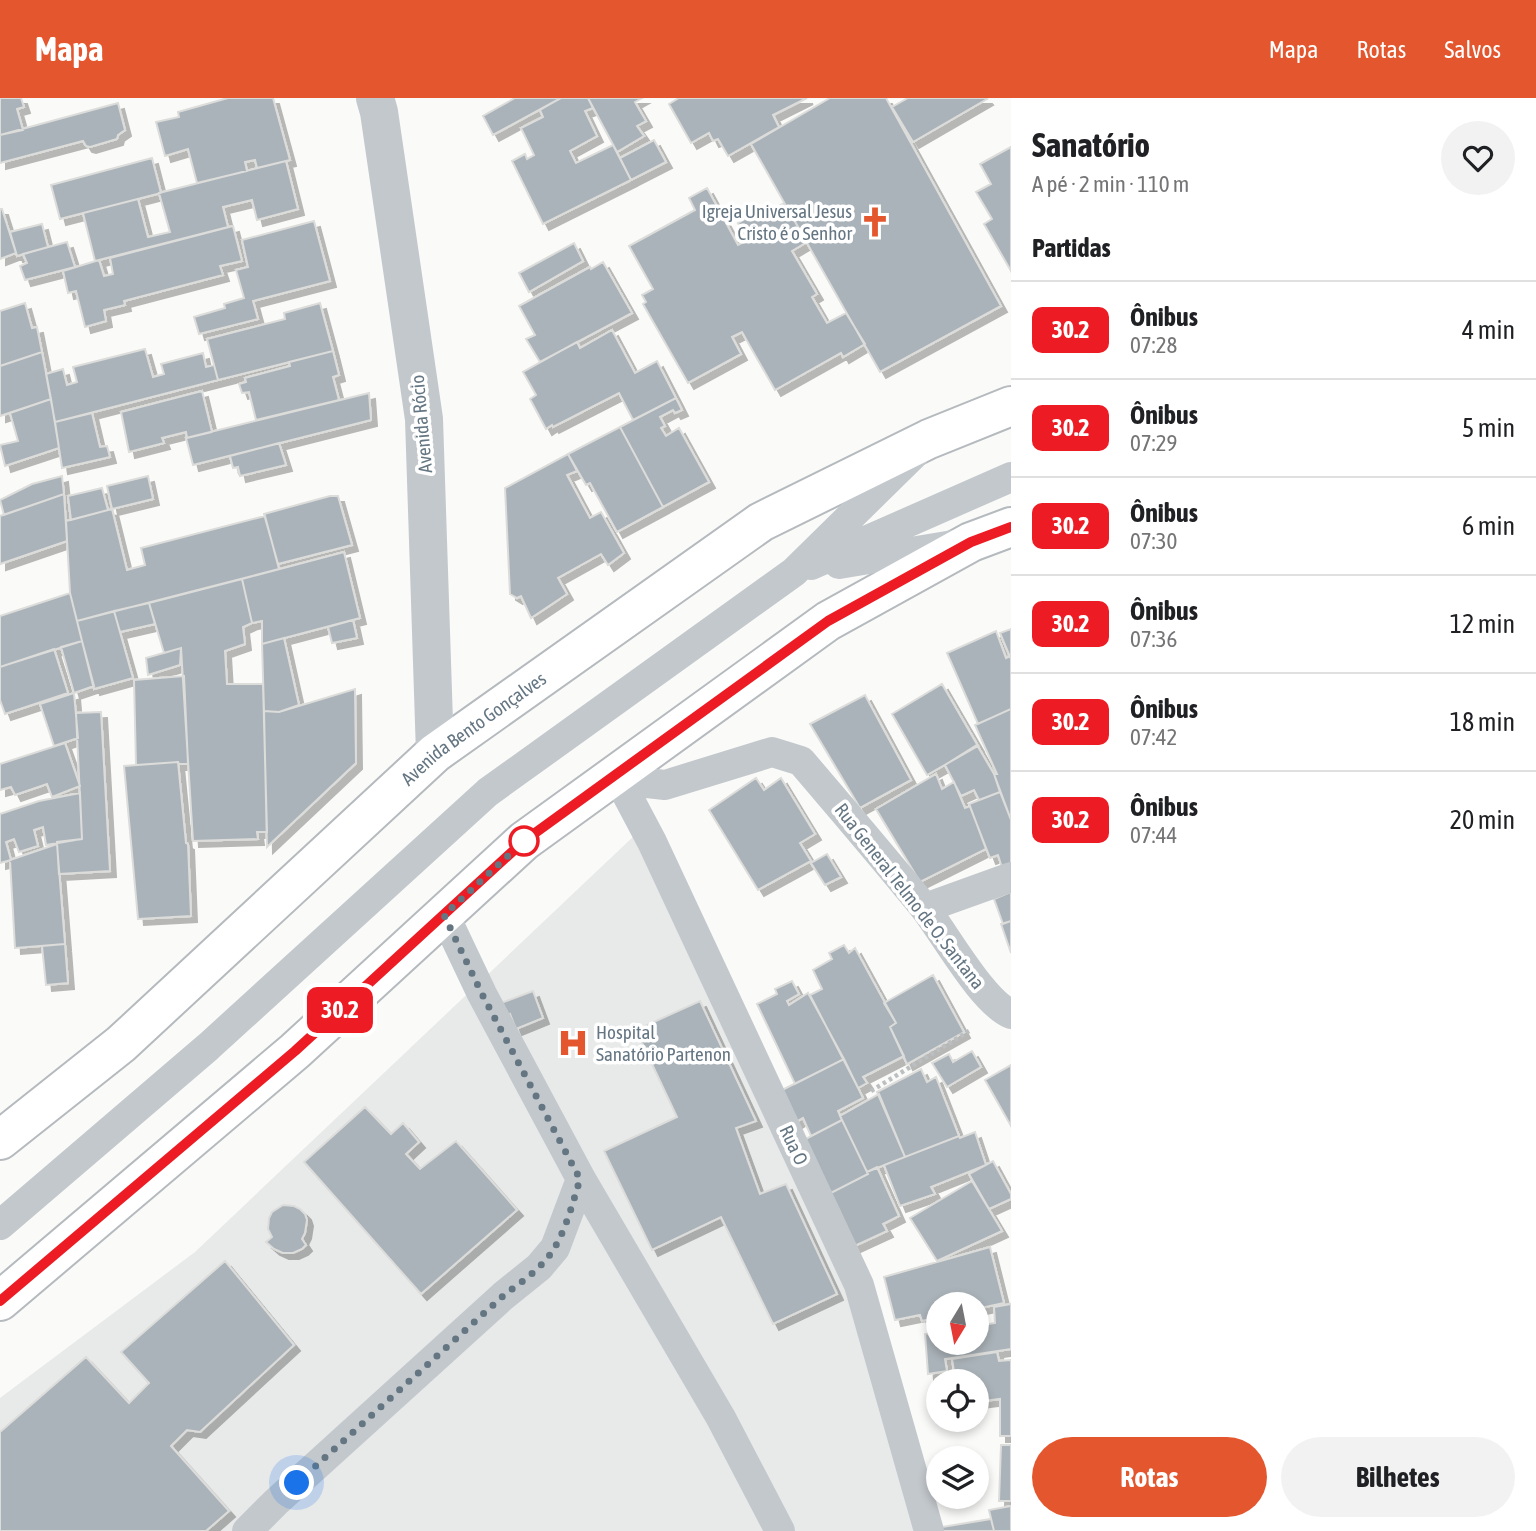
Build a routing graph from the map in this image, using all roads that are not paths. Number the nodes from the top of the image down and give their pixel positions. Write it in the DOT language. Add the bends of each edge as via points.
graph roads {
  1 [pos="374,98"];
  2 [pos="1011,406"];
  3 [pos="929,439"];
  4 [pos="1011,477"];
  5 [pos="1011,527"];
  6 [pos="971,542"];
  7 [pos="794,572"];
  8 [pos="435,753"];
  9 [pos="616,774"];
  10 [pos="1011,877"];
  11 [pos="925,908"];
  12 [pos="444,915"];
  13 [pos="1007,1012"];
  14 [pos="0,1140"];
  15 [pos="580,1179"];
  16 [pos="0,1225"];
  17 [pos="0,1301"];
  18 [pos="247,1531"];
  19 [pos="779,1531"];
  20 [pos="929,1531"];
  1 -- 8 [label="street, Avenida Rócio" via="424,419"];
  2 -- 3 [label="main road, Avenida Bento Gonçalves"];
  3 -- 7 [label="lane"];
  3 -- 8 [label="main road, Avenida Bento Gonçalves" via="761,522"];
  4 -- 7 [label="lane"];
  5 -- 6 [label="main road"];
  6 -- 7 [label="lane"];
  6 -- 9 [label="main road" via="828,621"];
  7 -- 16 [label="lane" via="488,792 208,1047"];
  8 -- 14 [label="main road, Avenida Bento Gonçalves" via="121,1044"];
  9 -- 11 [label="lane, Rua General Telmo de O. Santana" via="665,785 772,752 801,761"];
  9 -- 12 [label="main road" via="524,841"];
  9 -- 20 [label="lane, Rua O" via="859,1285"];
  10 -- 11 [label="lane"];
  11 -- 13 [label="lane, Rua General Telmo de O. Santana" via="975,980"];
  12 -- 15 [label="lane"];
  12 -- 17 [label="main road" via="295,1051"];
  15 -- 18 [label="lane" via="555,1248 539,1267"];
  15 -- 19 [label="lane" via="721,1418"];
}
